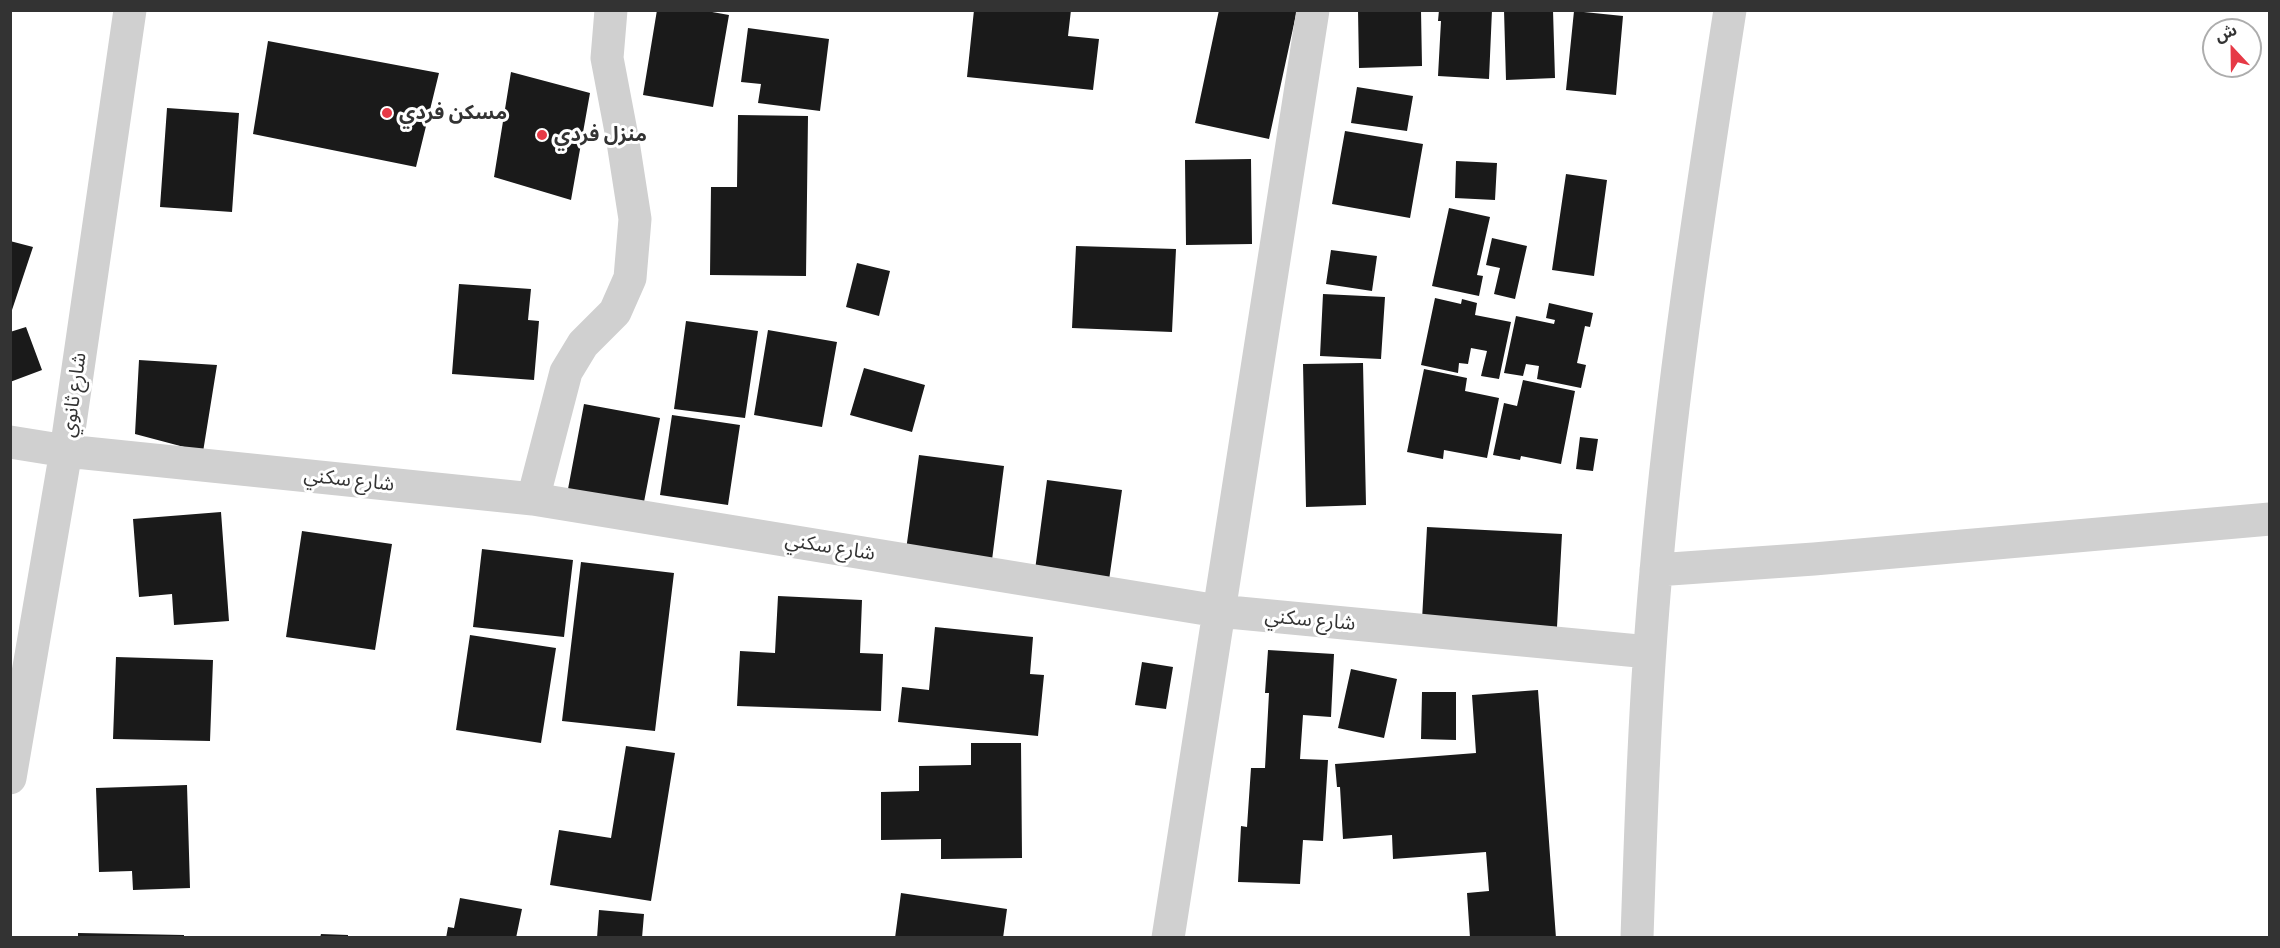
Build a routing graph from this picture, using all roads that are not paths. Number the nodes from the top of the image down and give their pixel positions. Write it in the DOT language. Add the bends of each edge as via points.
graph roads {
  1 [pos="130,10"];
  2 [pos="611,10"];
  3 [pos="1313,10"];
  4 [pos="1730,10"];
  5 [pos="10,442"];
  6 [pos="66,451"];
  7 [pos="533,499"];
  8 [pos="2270,519"];
  9 [pos="1656,570"];
  10 [pos="1218,611"];
  11 [pos="1649,652"];
  12 [pos="10,778"];
  13 [pos="1168,938"];
  14 [pos="1637,938"];
  1 -- 6 [label="street, شارع ثانوي"];
  2 -- 7 [label="street" via="607,58 635,219 630,278 615,312 583,344 566,372"];
  3 -- 10 [label="street"];
  4 -- 9 [label="street" via="1673,403"];
  5 -- 6 [label="street, شارع سكني"];
  6 -- 7 [label="street, شارع سكني"];
  6 -- 12 [label="street, شارع ثانوي"];
  7 -- 10 [label="street, شارع سكني"];
  8 -- 9 [label="street"];
  9 -- 11 [label="street"];
  10 -- 11 [label="street, شارع سكني"];
  10 -- 13 [label="street"];
  11 -- 14 [label="street"];
}
